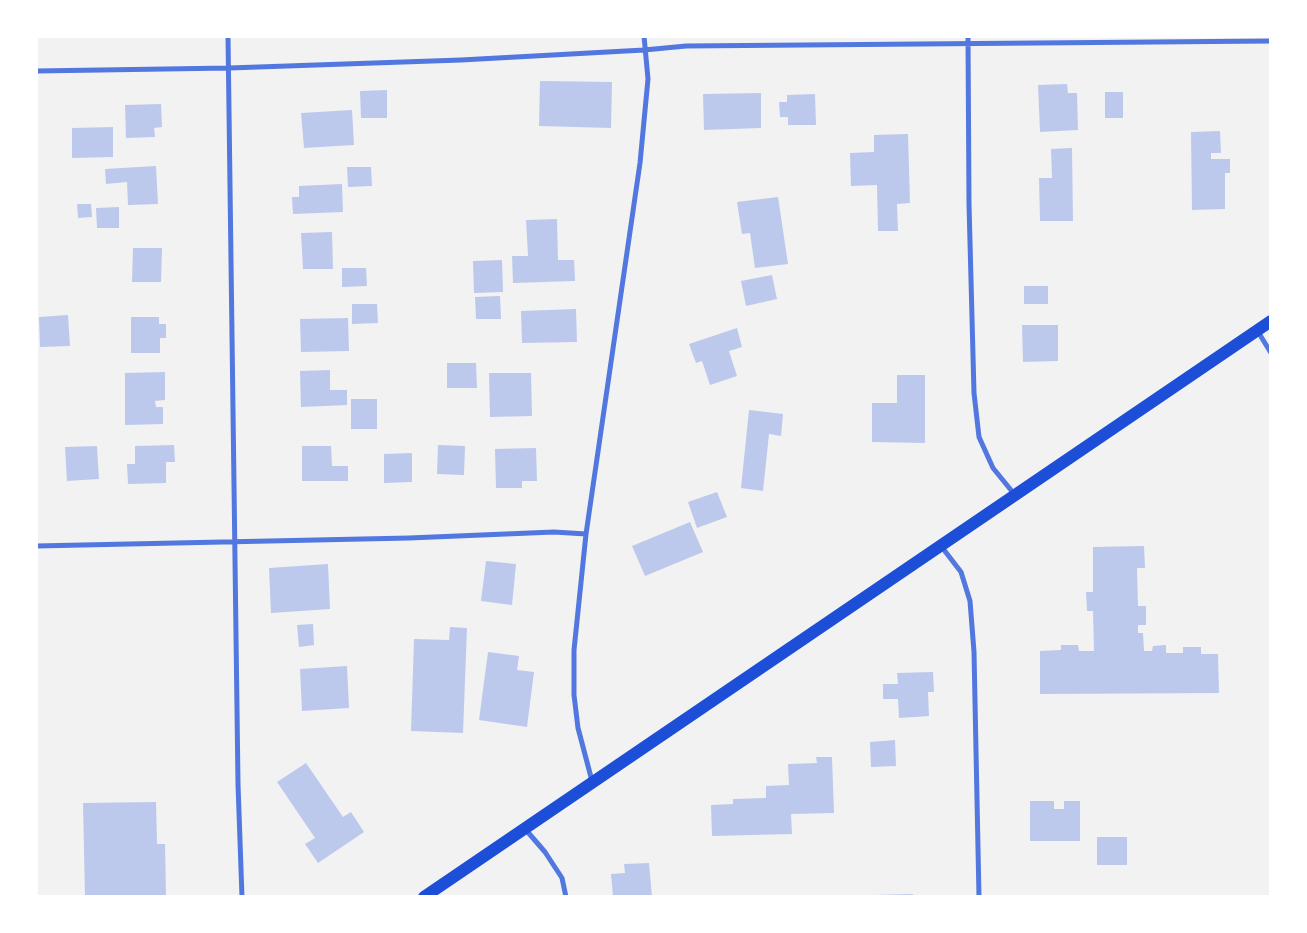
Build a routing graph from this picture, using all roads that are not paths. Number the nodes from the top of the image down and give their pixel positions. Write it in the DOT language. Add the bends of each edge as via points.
graph roads {
  1 [pos="228,36"];
  2 [pos="644,36"];
  3 [pos="968,36"];
  4 [pos="1271,41"];
  5 [pos="968,45"];
  6 [pos="644,50"];
  7 [pos="229,68"];
  8 [pos="36,71"];
  9 [pos="1271,321"];
  10 [pos="1257,330"];
  11 [pos="1271,353"];
  12 [pos="1015,495"];
  13 [pos="586,534"];
  14 [pos="235,542"];
  15 [pos="940,545"];
  16 [pos="36,546"];
  17 [pos="592,782"];
  18 [pos="524,828"];
  19 [pos="242,897"];
  20 [pos="424,897"];
  21 [pos="566,897"];
  22 [pos="979,897"];
  1 -- 7 [label="street"];
  2 -- 6 [label="street"];
  3 -- 5 [label="street"];
  4 -- 5 [label="street"];
  5 -- 6 [label="street" via="686,46"];
  5 -- 12 [label="street" via="974,393 979,437 993,468"];
  6 -- 7 [label="street"];
  6 -- 13 [label="street" via="648,79 640,163"];
  7 -- 8 [label="street"];
  7 -- 14 [label="street"];
  9 -- 10 [label="main road"];
  10 -- 11 [label="street"];
  10 -- 12 [label="main road"];
  12 -- 15 [label="main road"];
  13 -- 14 [label="street" via="554,532"];
  13 -- 17 [label="street" via="574,650 574,695 578,728"];
  14 -- 16 [label="street"];
  14 -- 19 [label="street"];
  15 -- 17 [label="main road"];
  15 -- 22 [label="street" via="961,572 970,601"];
  17 -- 18 [label="main road"];
  18 -- 20 [label="main road"];
  18 -- 21 [label="street" via="562,878"];
}
